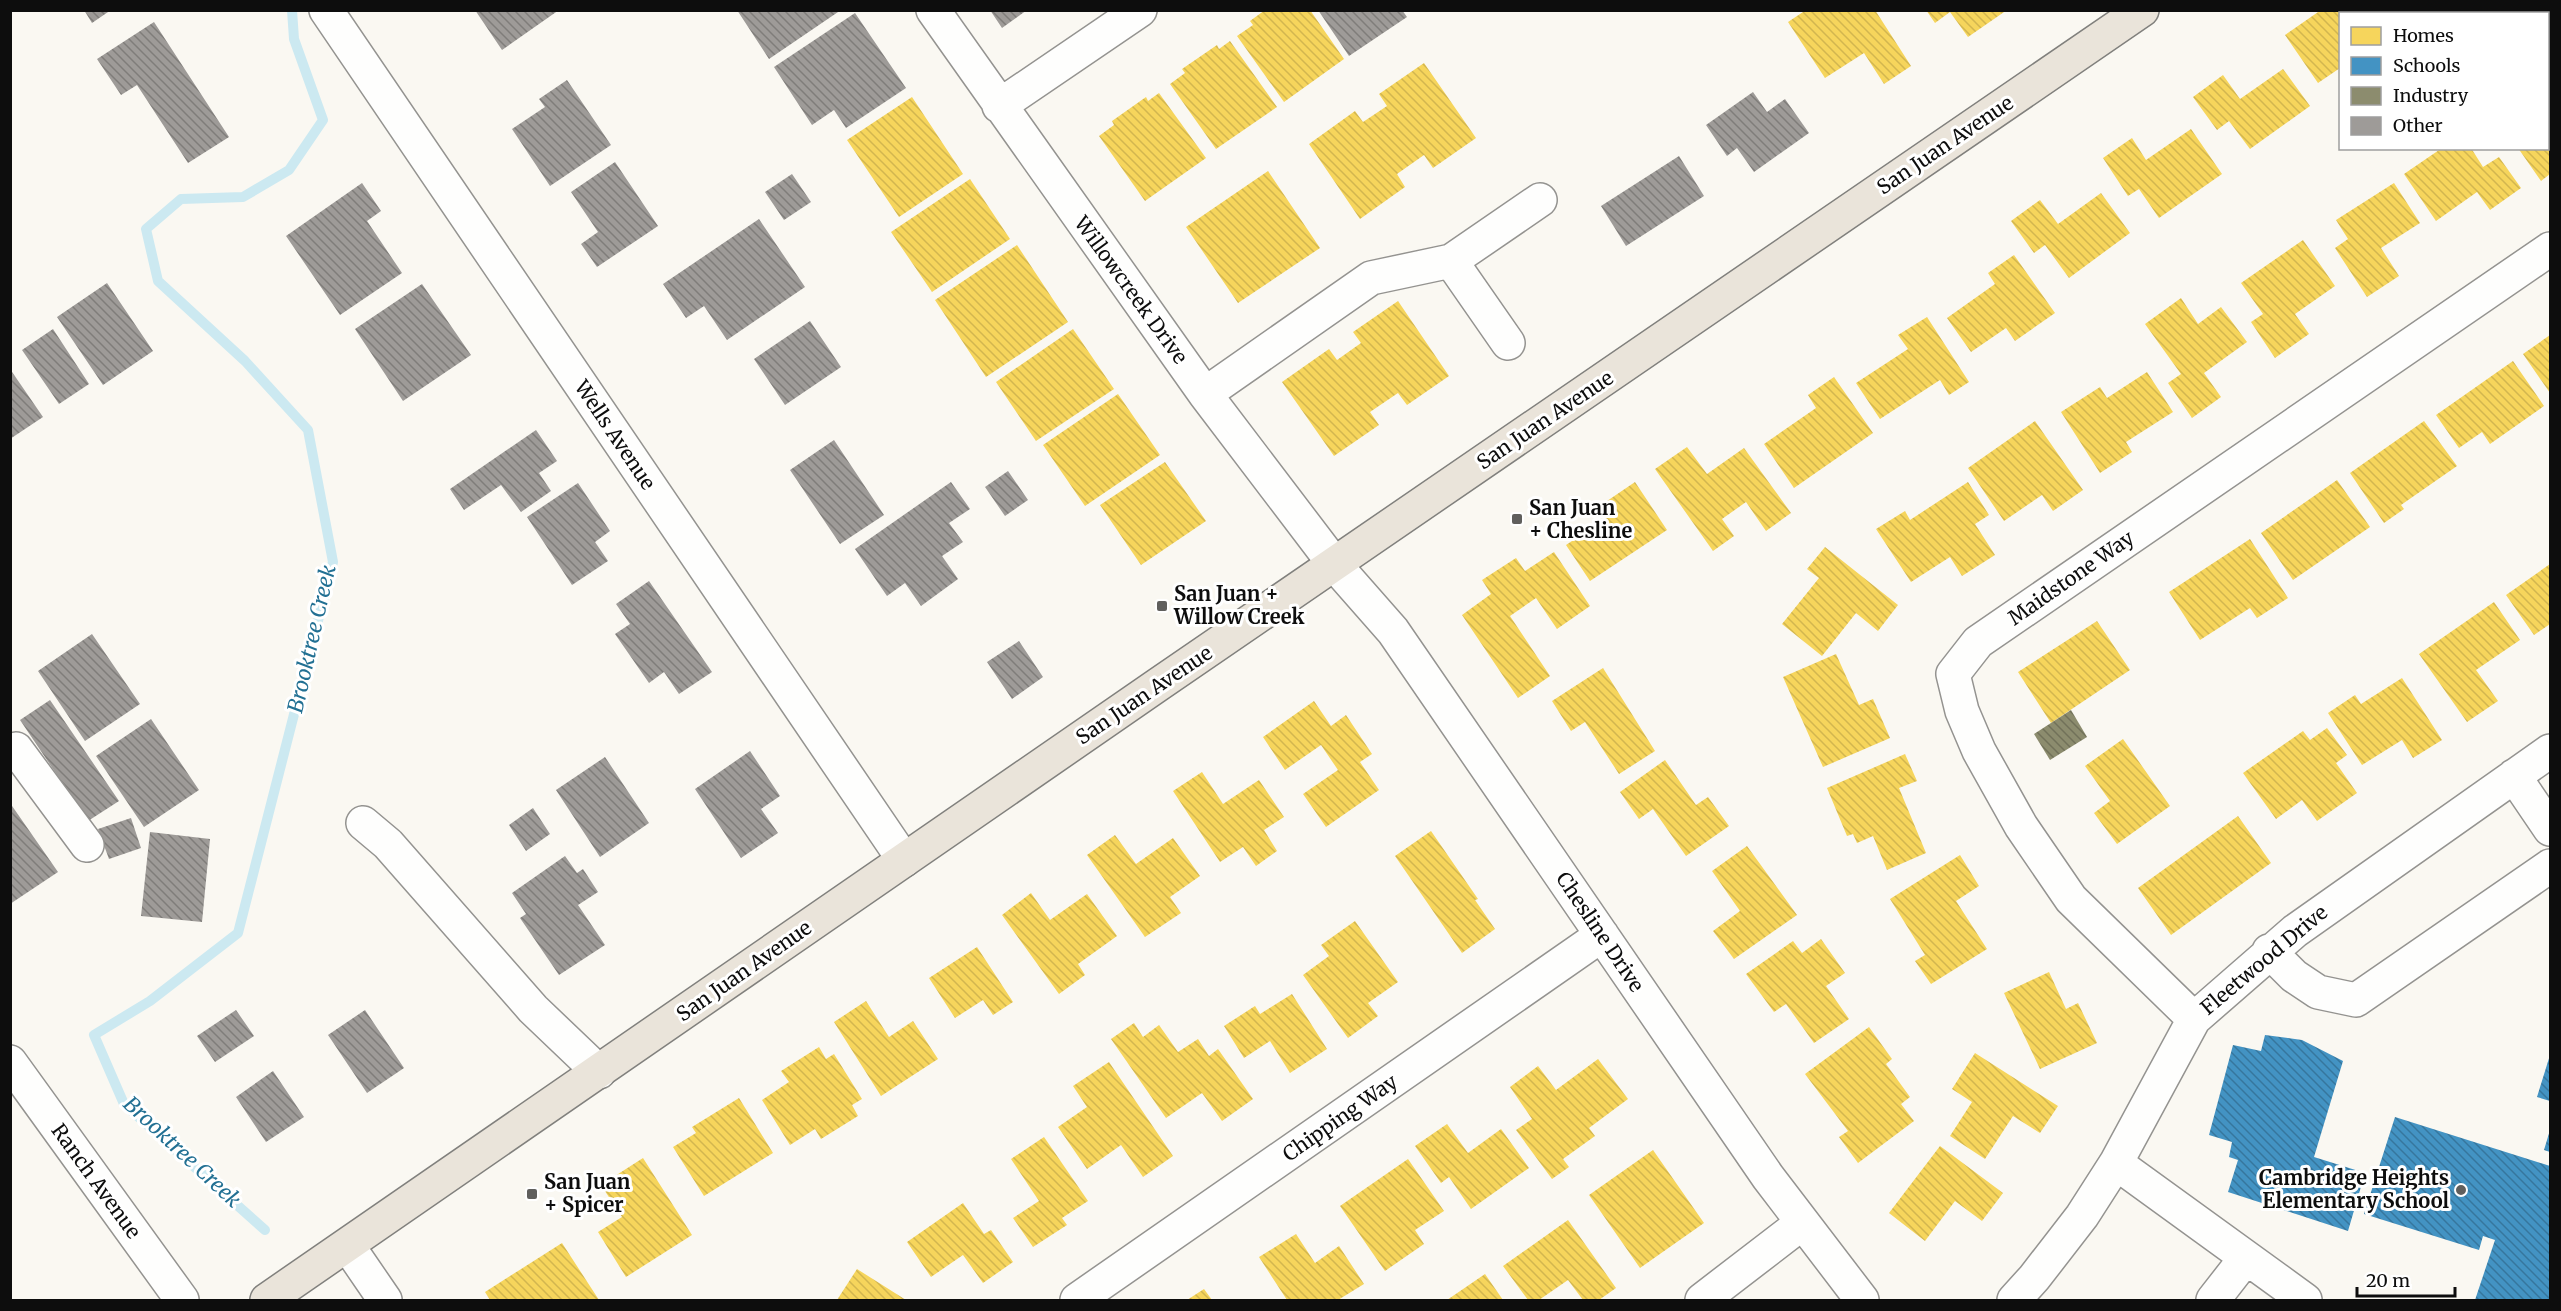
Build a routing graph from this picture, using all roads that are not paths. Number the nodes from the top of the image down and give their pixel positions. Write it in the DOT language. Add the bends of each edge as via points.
graph roads {
  1 [pos="326,10"];
  2 [pos="933,10"];
  3 [pos="1140,10"];
  4 [pos="2131,13"];
  5 [pos="999,106"];
  6 [pos="1540,200"];
  7 [pos="2550,249"];
  8 [pos="1451,261"];
  9 [pos="1508,343"];
  10 [pos="1205,394"];
  11 [pos="1335,565"];
  12 [pos="2550,751"];
  13 [pos="10,753"];
  14 [pos="2514,776"];
  15 [pos="363,823"];
  16 [pos="2550,830"];
  17 [pos="87,845"];
  18 [pos="904,860"];
  19 [pos="2550,866"];
  20 [pos="1602,935"];
  21 [pos="2269,951"];
  22 [pos="2194,1019"];
  23 [pos="10,1062"];
  24 [pos="599,1072"];
  25 [pos="2116,1163"];
  26 [pos="1802,1224"];
  27 [pos="348,1246"];
  28 [pos="2245,1259"];
  29 [pos="182,1300"];
  30 [pos="267,1300"];
  31 [pos="385,1300"];
  32 [pos="1077,1300"];
  33 [pos="1702,1300"];
  34 [pos="1862,1300"];
  35 [pos="2014,1300"];
  36 [pos="2213,1300"];
  37 [pos="2305,1300"];
  1 -- 18 [label="street, Wells Avenue"];
  2 -- 5 [label="street, Willowcreek Drive"];
  3 -- 5 [label="street"];
  4 -- 11 [label="main road, San Juan Avenue"];
  5 -- 10 [label="street, Willowcreek Drive"];
  6 -- 8 [label="street"];
  7 -- 22 [label="street, Maidstone Way" via="1978,642 1953,674 1962,711 1979,751 2021,826 2071,899"];
  8 -- 9 [label="street"];
  8 -- 10 [label="street" via="1371,278"];
  10 -- 11 [label="street, Willowcreek Drive"];
  11 -- 18 [label="main road, San Juan Avenue"];
  11 -- 20 [label="street, Chesline Drive" via="1393,631"];
  12 -- 14 [label="street, Fleetwood Drive"];
  13 -- 17 [label="street" via="16,749"];
  14 -- 16 [label="street"];
  14 -- 21 [label="street, Fleetwood Drive"];
  15 -- 24 [label="street" via="402,860 533,1009"];
  18 -- 24 [label="main road, San Juan Avenue"];
  19 -- 21 [label="street" via="2356,1000 2318,992 2294,976"];
  20 -- 26 [label="street, Chesline Drive"];
  20 -- 32 [label="street, Chipping Way"];
  21 -- 22 [label="street, Fleetwood Drive"];
  22 -- 25 [label="street, Fleetwood Drive"];
  23 -- 29 [label="street, Ranch Avenue"];
  24 -- 27 [label="main road, San Juan Avenue"];
  25 -- 28 [label="street"];
  25 -- 35 [label="street, Fleetwood Drive" via="2082,1216"];
  26 -- 33 [label="street"];
  26 -- 34 [label="street, Chesline Drive"];
  27 -- 30 [label="main road, San Juan Avenue"];
  27 -- 31 [label="street"];
  28 -- 36 [label="street"];
  28 -- 37 [label="street"];
}
